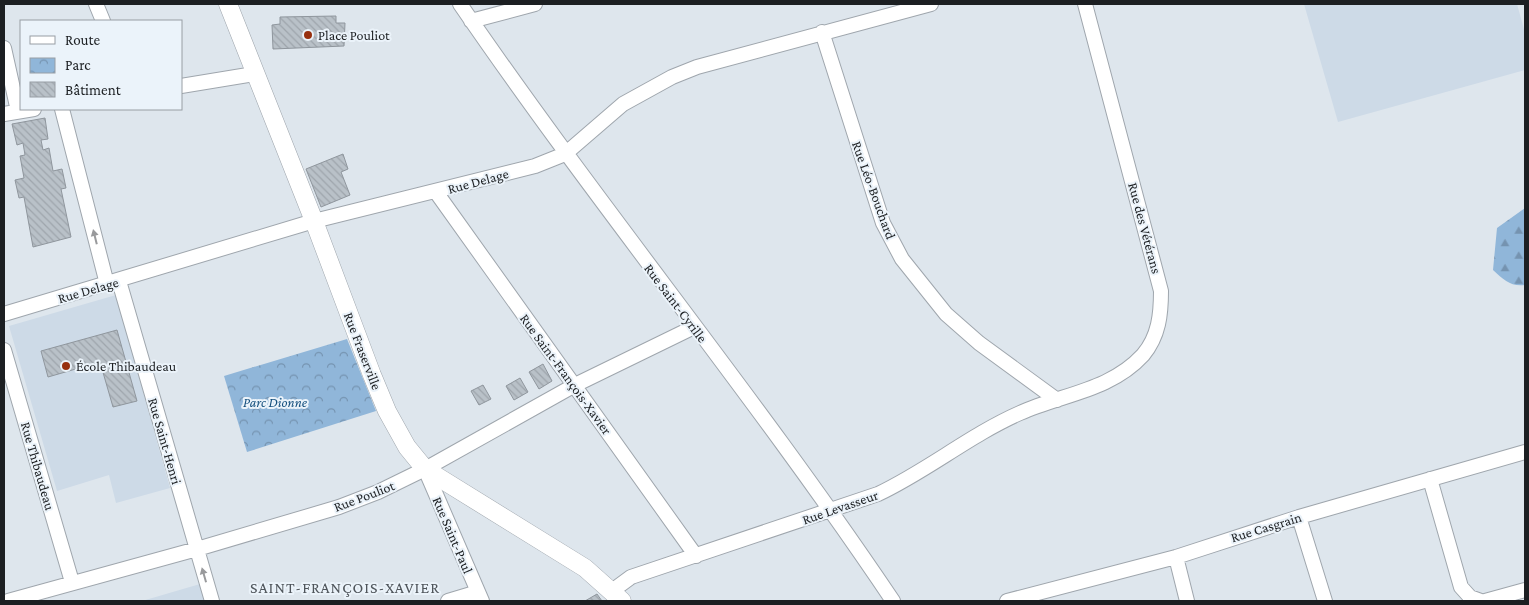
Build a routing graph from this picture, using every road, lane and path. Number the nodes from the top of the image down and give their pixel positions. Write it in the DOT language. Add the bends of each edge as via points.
graph roads {
  1 [pos="96,4"];
  2 [pos="228,4"];
  3 [pos="460,4"];
  4 [pos="535,4"];
  5 [pos="931,4"];
  6 [pos="1085,4"];
  7 [pos="103,20"];
  8 [pos="471,21"];
  9 [pos="822,32"];
  10 [pos="4,48"];
  11 [pos="254,74"];
  12 [pos="182,86"];
  13 [pos="26,110"];
  14 [pos="62,110"];
  15 [pos="18,111"];
  16 [pos="4,114"];
  17 [pos="565,154"];
  18 [pos="436,192"];
  19 [pos="314,222"];
  20 [pos="113,282"];
  21 [pos="4,314"];
  22 [pos="694,327"];
  23 [pos="4,350"];
  24 [pos="575,385"];
  25 [pos="1058,400"];
  26 [pos="1525,452"];
  27 [pos="425,469"];
  28 [pos="1430,478"];
  29 [pos="832,510"];
  30 [pos="1299,516"];
  31 [pos="196,549"];
  32 [pos="696,556"];
  33 [pos="1176,557"];
  34 [pos="72,582"];
  35 [pos="1525,590"];
  36 [pos="480,596"];
  37 [pos="617,596"];
  38 [pos="8,601"];
  39 [pos="212,601"];
  40 [pos="448,601"];
  41 [pos="893,601"];
  42 [pos="1007,601"];
  43 [pos="1187,601"];
  44 [pos="1325,601"];
  45 [pos="1483,601"];
  1 -- 7 [label="street"];
  2 -- 11 [label="main road, Rue Fraserville"];
  3 -- 8 [label="street, Rue Saint-Cyrille"];
  4 -- 8 [label="street"];
  5 -- 9 [label="street, Rue Delage"];
  6 -- 25 [label="street, Rue des Vétérans" via="1161,290 1161,318 1144,354 1126,370 1100,386"];
  8 -- 17 [label="street, Rue Saint-Cyrille"];
  9 -- 17 [label="street, Rue Delage" via="697,67 672,78 624,104"];
  9 -- 25 [label="street, Rue Léo-Bouchard" via="883,223 902,259 946,314 979,343"];
  10 -- 15 [label="street"];
  11 -- 12 [label="street"];
  11 -- 19 [label="main road, Rue Fraserville"];
  13 -- 15 [label="street"];
  20 -- 14 [label="street, Rue Saint-Henri, one-way"];
  15 -- 16 [label="street"];
  17 -- 18 [label="street, Rue Delage" via="536,166"];
  17 -- 22 [label="street, Rue Saint-Cyrille"];
  18 -- 19 [label="street, Rue Delage"];
  18 -- 24 [label="street, Rue Saint-François-Xavier"];
  19 -- 20 [label="street, Rue Delage"];
  19 -- 27 [label="main road, Rue Fraserville" via="387,411 407,447"];
  20 -- 21 [label="street, Rue Delage"];
  20 -- 31 [label="street, Rue Saint-Henri"];
  22 -- 24 [label="street, Rue Pouliot"];
  22 -- 29 [label="street, Rue Saint-Cyrille"];
  23 -- 34 [label="street, Rue Thibaudeau"];
  24 -- 27 [label="street, Rue Pouliot"];
  24 -- 32 [label="street, Rue Saint-François-Xavier"];
  25 -- 29 [label="street, Rue Levasseur" via="1020,413 982,433 906,481"];
  26 -- 28 [label="street, Rue Casgrain"];
  27 -- 31 [label="street, Rue Pouliot" via="339,507"];
  27 -- 36 [label="street, Rue Saint-Paul"];
  27 -- 37 [label="main road, Rue Fraserville" via="585,568"];
  28 -- 30 [label="street, Rue Casgrain"];
  28 -- 45 [label="street" via="1458,581 1470,597"];
  29 -- 32 [label="street, Rue Levasseur"];
  29 -- 41 [label="street, Rue Saint-Cyrille"];
  30 -- 33 [label="street, Rue Casgrain"];
  30 -- 44 [label="street"];
  31 -- 34 [label="street, Rue Pouliot"];
  39 -- 31 [label="street, Rue Saint-Henri, one-way"];
  32 -- 37 [label="street, Rue Levasseur" via="631,577"];
  33 -- 42 [label="street, Rue Casgrain"];
  33 -- 43 [label="street"];
  34 -- 38 [label="street, Rue Pouliot"];
  35 -- 45 [label="street"];
  36 -- 40 [label="street"];
}
